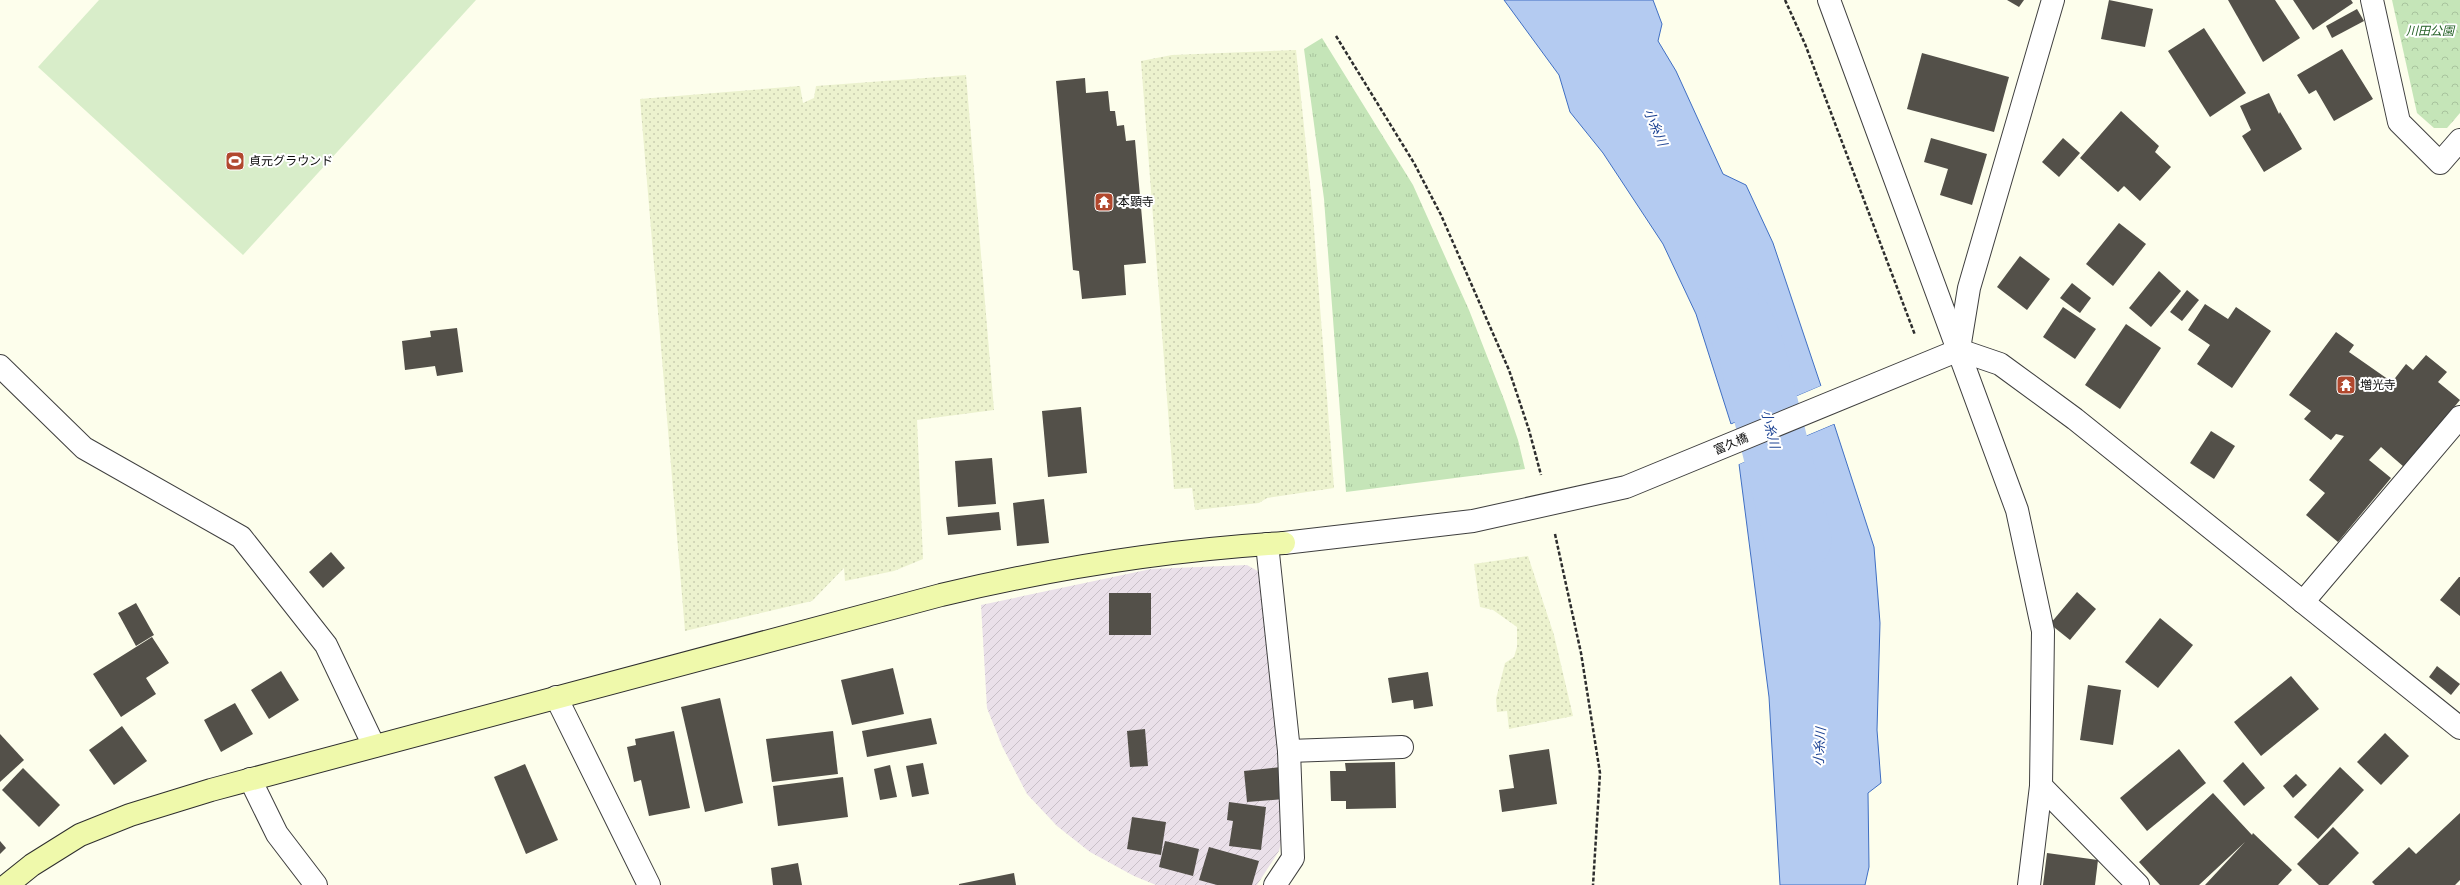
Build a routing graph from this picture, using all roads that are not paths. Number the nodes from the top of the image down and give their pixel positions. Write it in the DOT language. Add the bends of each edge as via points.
graph roads {
  1 [pos="1829,0"];
  2 [pos="2053,0"];
  3 [pos="2372,0"];
  4 [pos="2460,140"];
  5 [pos="1958,350"];
  6 [pos="0,366"];
  7 [pos="2460,417"];
  8 [pos="1275,544"];
  9 [pos="2303,602"];
  10 [pos="556,697"];
  11 [pos="2460,728"];
  12 [pos="374,746"];
  13 [pos="1402,747"];
  14 [pos="1289,751"];
  15 [pos="250,779"];
  16 [pos="2041,786"];
  17 [pos="7,885"];
  18 [pos="316,885"];
  19 [pos="650,885"];
  20 [pos="1275,885"];
  21 [pos="2029,885"];
  22 [pos="2138,885"];
  1 -- 5 [label="street"];
  2 -- 5 [label="street" via="1969,288"];
  3 -- 4 [label="street" via="2399,122 2440,163"];
  5 -- 8 [label="street, 富久橋" via="1626,487 1473,521"];
  5 -- 9 [label="street" via="2000,364 2075,418"];
  5 -- 16 [label="street" via="2017,510 2043,631"];
  6 -- 12 [label="street" via="84,448 241,537 326,645"];
  7 -- 9 [label="street"];
  8 -- 10 [label="street" via="1113,561 1000,581"];
  8 -- 14 [label="street"];
  9 -- 11 [label="street"];
  10 -- 12 [label="street"];
  10 -- 19 [label="street"];
  12 -- 15 [label="street"];
  13 -- 14 [label="street"];
  14 -- 20 [label="street" via="1293,858"];
  15 -- 17 [label="street" via="130,814 80,835 32,865"];
  15 -- 18 [label="street" via="277,834"];
  16 -- 21 [label="street"];
  16 -- 22 [label="street"];
}
